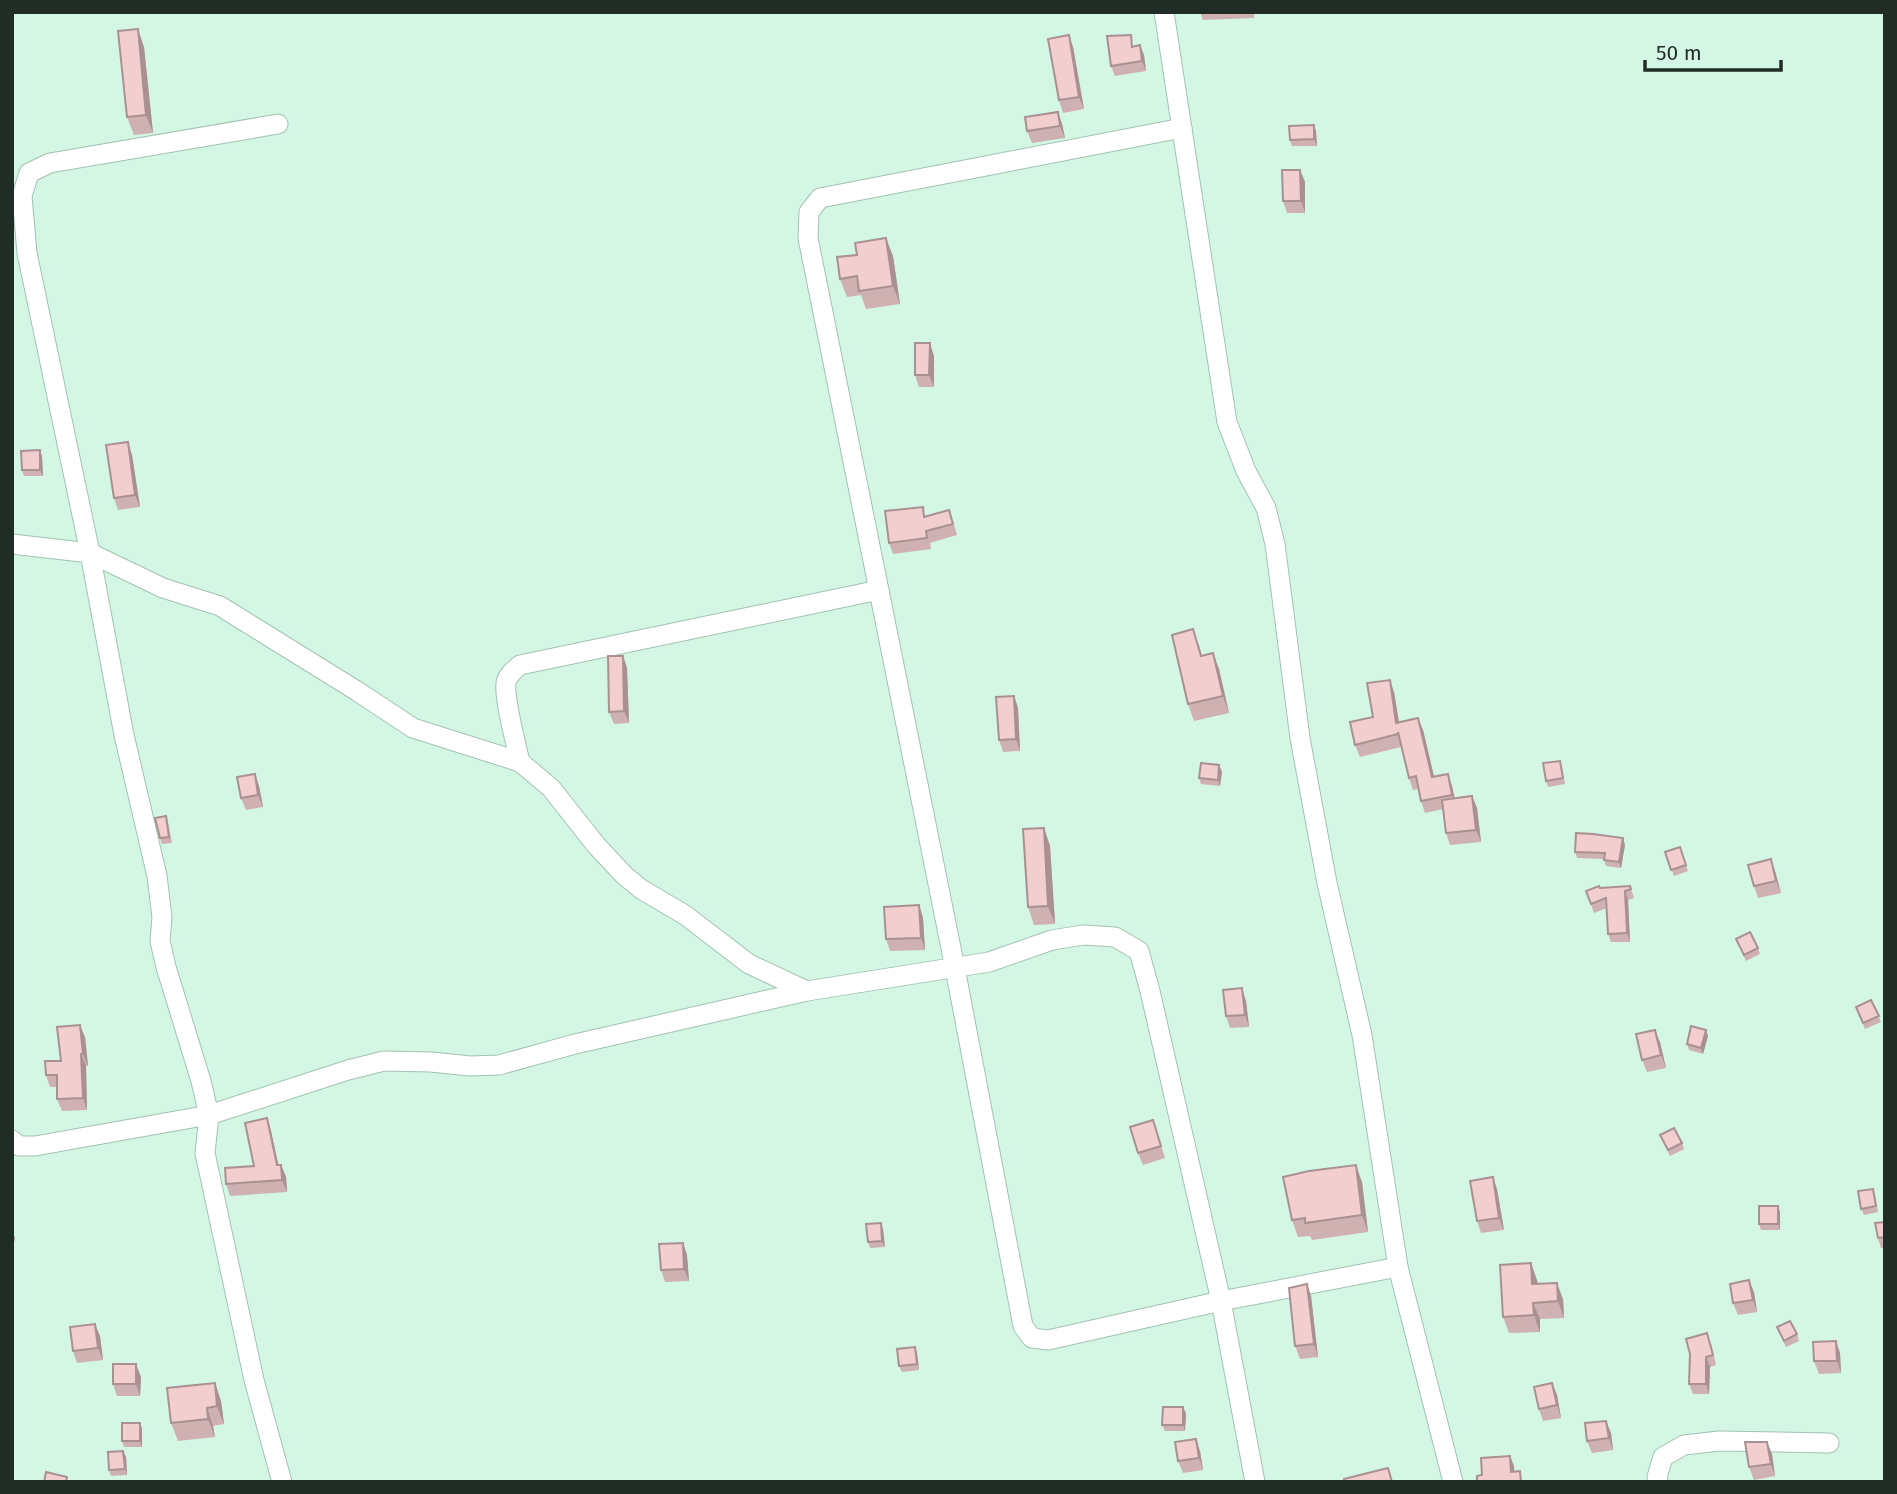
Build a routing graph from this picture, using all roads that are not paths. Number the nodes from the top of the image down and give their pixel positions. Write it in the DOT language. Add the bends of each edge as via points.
graph roads {
  1 [pos="1164,12"];
  2 [pos="278,124"];
  3 [pos="1182,128"];
  4 [pos="12,544"];
  5 [pos="90,553"];
  6 [pos="879,590"];
  7 [pos="520,762"];
  8 [pos="955,968"];
  9 [pos="807,991"];
  10 [pos="209,1115"];
  11 [pos="12,1140"];
  12 [pos="1398,1267"];
  13 [pos="1221,1301"];
  14 [pos="1829,1443"];
  15 [pos="282,1482"];
  16 [pos="1255,1482"];
  17 [pos="1453,1482"];
  18 [pos="1658,1482"];
  1 -- 3 [label="street"];
  2 -- 5 [label="street" via="50,163 29,173 22,196 27,253"];
  3 -- 6 [label="street" via="820,198 809,212 808,238"];
  3 -- 12 [label="street" via="1227,422 1266,508 1275,544 1300,738 1362,1035"];
  4 -- 5 [label="street"];
  5 -- 7 [label="street" via="163,588 220,606 413,728"];
  5 -- 10 [label="street" via="124,735 158,876 160,941"];
  6 -- 7 [label="street" via="520,666 506,681"];
  6 -- 8 [label="street"];
  7 -- 9 [label="street" via="551,788 596,845 641,889 685,915 749,964"];
  8 -- 9 [label="street"];
  8 -- 13 [label="street" via="1083,935 1115,937 1139,951"];
  8 -- 13 [label="street" via="1023,1326 1032,1338 1048,1340"];
  9 -- 10 [label="street" via="499,1065 384,1061"];
  10 -- 11 [label="street" via="35,1146 19,1146"];
  10 -- 15 [label="street" via="205,1153 254,1380"];
  12 -- 13 [label="street"];
  12 -- 17 [label="street"];
  13 -- 16 [label="street"];
  14 -- 18 [label="street" via="1719,1441 1684,1445 1663,1457"];
}
